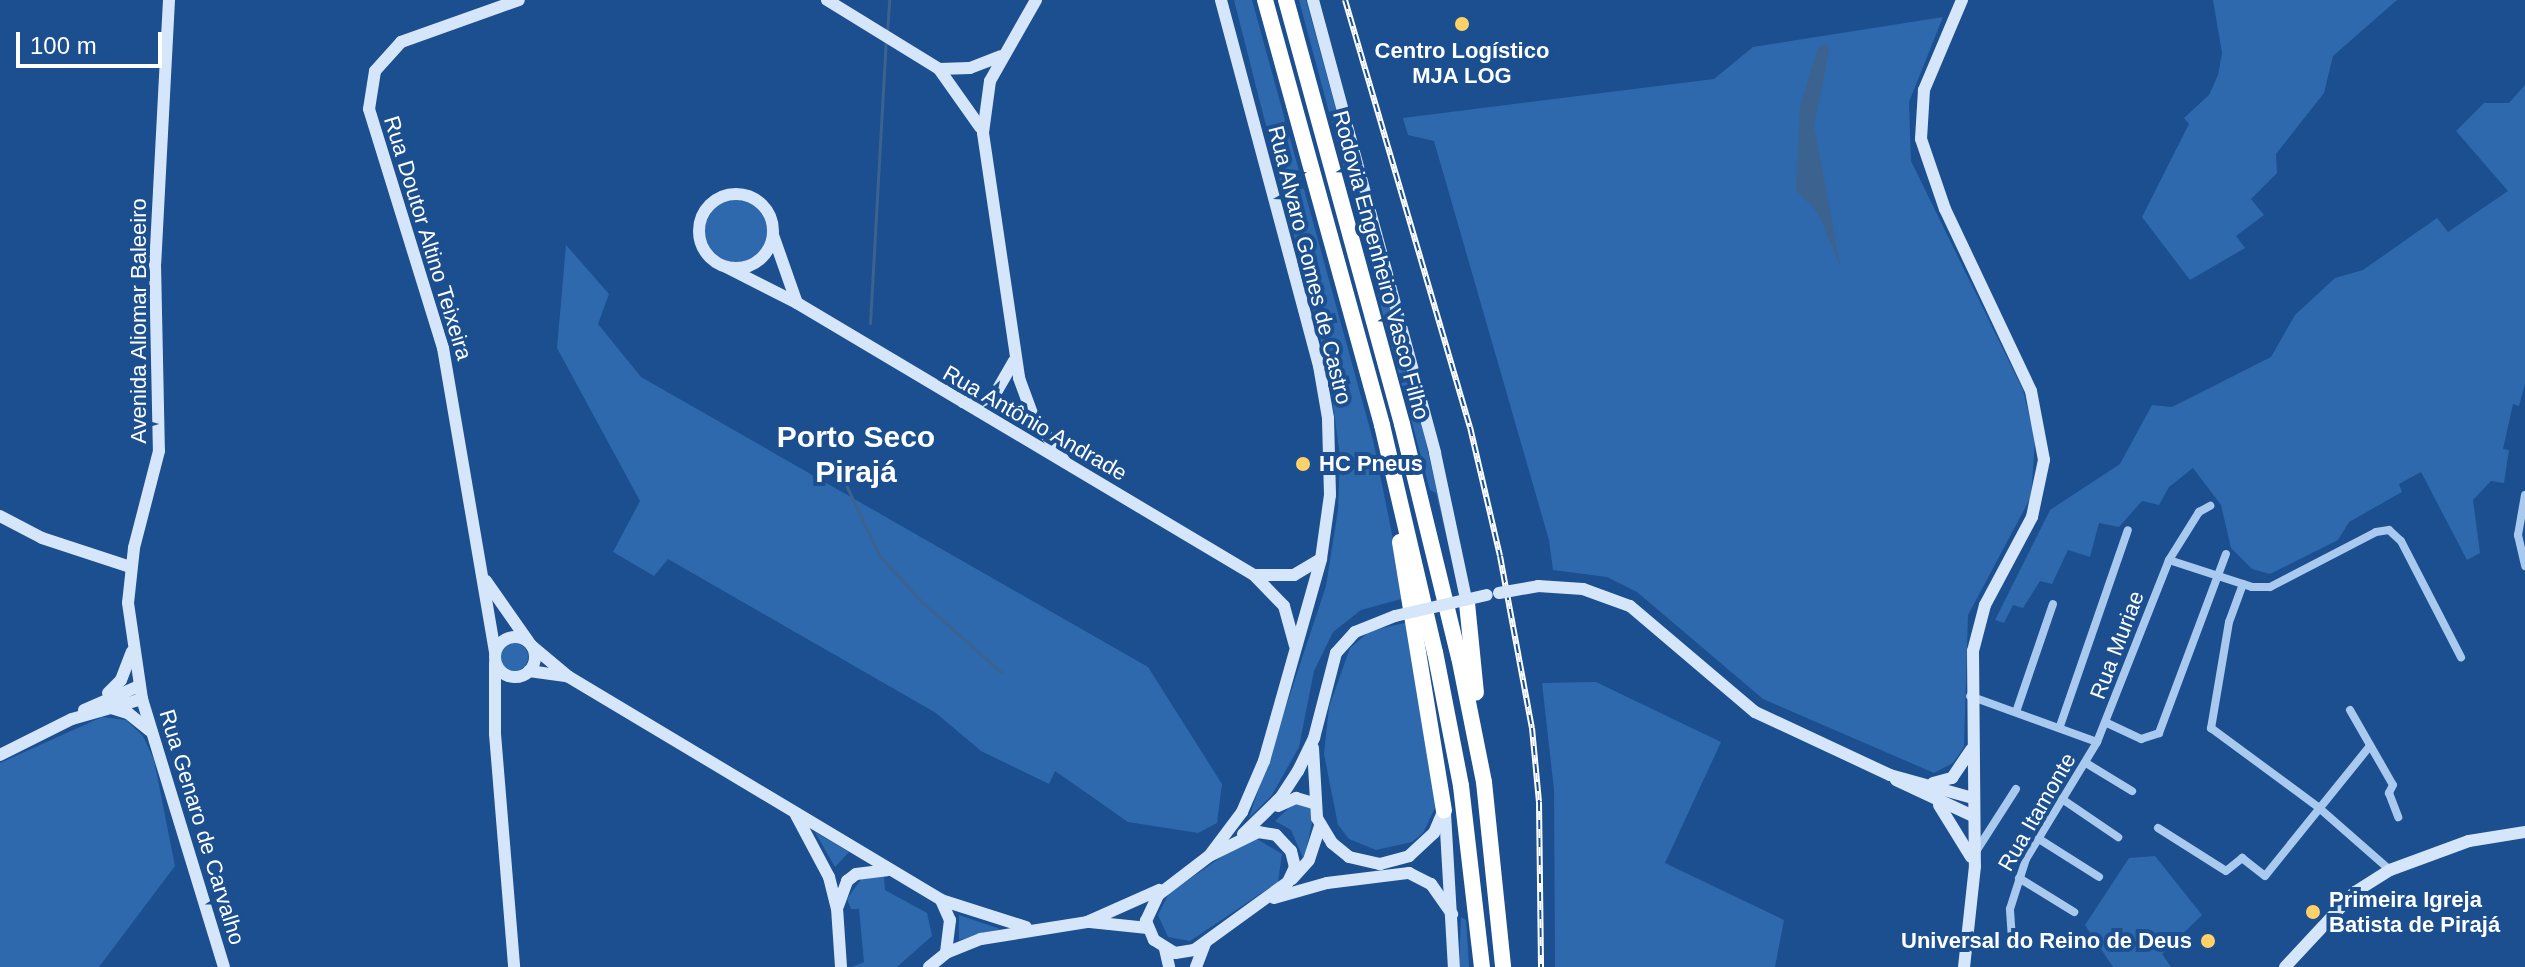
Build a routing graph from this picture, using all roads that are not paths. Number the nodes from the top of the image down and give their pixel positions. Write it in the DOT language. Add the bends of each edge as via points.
graph roads {
  1 [pos="169,0"];
  2 [pos="519,0"];
  3 [pos="827,0"];
  4 [pos="1036,0"];
  5 [pos="1221,0"];
  6 [pos="1265,0"];
  7 [pos="1286,0"];
  8 [pos="1313,0"];
  9 [pos="1962,0"];
  10 [pos="1002,56"];
  11 [pos="939,69"];
  12 [pos="983,133"];
  13 [pos="772,232"];
  14 [pos="726,267"];
  15 [pos="797,303"];
  16 [pos="1014,357"];
  17 [pos="955,400"];
  18 [pos="1382,425"];
  19 [pos="1069,467"];
  20 [pos="2525,495"];
  21 [pos="2210,506"];
  22 [pos="0,516"];
  23 [pos="2128,530"];
  24 [pos="2226,554"];
  25 [pos="1321,559"];
  26 [pos="2169,560"];
  27 [pos="2525,566"];
  28 [pos="130,567"];
  29 [pos="1254,575"];
  30 [pos="2216,575"];
  31 [pos="485,578"];
  32 [pos="2243,584"];
  33 [pos="1467,603"];
  34 [pos="2053,604"];
  35 [pos="530,644"];
  36 [pos="1296,649"];
  37 [pos="133,650"];
  38 [pos="495,657"];
  39 [pos="2461,657"];
  40 [pos="523,674"];
  41 [pos="569,677"];
  42 [pos="141,692"];
  43 [pos="1970,696"];
  44 [pos="495,702"];
  45 [pos="105,703"];
  46 [pos="2350,710"];
  47 [pos="2016,712"];
  48 [pos="2107,723"];
  49 [pos="2060,726"];
  50 [pos="152,733"];
  51 [pos="1477,734"];
  52 [pos="1314,738"];
  53 [pos="2097,742"];
  54 [pos="1972,747"];
  55 [pos="2369,747"];
  56 [pos="0,755"];
  57 [pos="2086,763"];
  58 [pos="1890,775"];
  59 [pos="1918,782"];
  60 [pos="2016,789"];
  61 [pos="2132,791"];
  62 [pos="1973,798"];
  63 [pos="2062,799"];
  64 [pos="1313,803"];
  65 [pos="1937,803"];
  66 [pos="2318,807"];
  67 [pos="1444,810"];
  68 [pos="1268,812"];
  69 [pos="795,813"];
  70 [pos="1973,816"];
  71 [pos="2398,817"];
  72 [pos="1320,827"];
  73 [pos="2158,828"];
  74 [pos="2525,832"];
  75 [pos="2118,837"];
  76 [pos="1239,838"];
  77 [pos="2039,839"];
  78 [pos="1209,856"];
  79 [pos="1975,860"];
  80 [pos="890,870"];
  81 [pos="2390,870"];
  82 [pos="2099,877"];
  83 [pos="2019,878"];
  84 [pos="1288,882"];
  85 [pos="1169,885"];
  86 [pos="941,900"];
  87 [pos="1267,901"];
  88 [pos="837,908"];
  89 [pos="2074,912"];
  90 [pos="1452,914"];
  91 [pos="1087,922"];
  92 [pos="1026,927"];
  93 [pos="1148,928"];
  94 [pos="2012,939"];
  95 [pos="1206,943"];
  96 [pos="1165,949"];
  97 [pos="946,953"];
  98 [pos="841,966"];
  99 [pos="224,967"];
  100 [pos="514,967"];
  101 [pos="929,967"];
  102 [pos="1169,967"];
  103 [pos="1196,967"];
  104 [pos="1454,967"];
  105 [pos="1482,967"];
  106 [pos="1503,967"];
  107 [pos="1964,967"];
  108 [pos="2285,967"];
  1 -- 28 [label="main road, Avenida Aliomar Baleeiro" via="155,264 159,451"];
  2 -- 31 [label="main road, Rua Doutor Altino Teixeira" via="401,42 375,71 369,109 443,348"];
  3 -- 11 [label="main road"];
  4 -- 10 [label="main road"];
  5 -- 25 [label="main road, Rua Alvaro Gomes de Castro" via="1319,366 1331,455"];
  6 -- 18 [label="highway, Rodovia Engenheiro Vasco Filho"];
  7 -- 51 [label="highway, Rodovia Engenheiro Vasco Filho" via="1409,453"];
  8 -- 33 [label="main road" via="1435,453"];
  9 -- 43 [label="main road" via="1924,90 1921,139 1945,209 2031,391 2044,460 2032,517 1980,620"];
  10 -- 11 [label="main road" via="970,68"];
  10 -- 12 [label="main road" via="987,92"];
  11 -- 12 [label="main road" via="967,102"];
  12 -- 16 [label="main road"];
  13 -- 14 [label="main road" via="758,261"];
  13 -- 14 [label="main road" via="771,219 755,200 731,195 719,199 702,217 699,229 705,253"];
  13 -- 15 [label="main road"];
  14 -- 15 [label="main road, Rua Antônio Andrade"];
  15 -- 17 [label="main road, Rua Antônio Andrade"];
  16 -- 17 [label="main road" via="1009,378 995,394 978,403"];
  16 -- 19 [label="main road" via="1033,416"];
  17 -- 19 [label="main road, Rua Antônio Andrade"];
  18 -- 67 [label="highway"];
  18 -- 105 [label="highway, Rodovia Engenheiro Vasco Filho" via="1461,786"];
  19 -- 29 [label="main road, Rua Antônio Andrade"];
  20 -- 27 [label="street" via="2518,535"];
  21 -- 26 [label="street, Rua Muriae" via="2199,512"];
  22 -- 28 [label="main road" via="42,538"];
  23 -- 49 [label="street"];
  24 -- 30 [label="street"];
  25 -- 29 [label="main road" via="1294,575"];
  25 -- 36 [label="main road, Rua Alvaro Gomes de Castro"];
  26 -- 30 [label="street"];
  26 -- 48 [label="street, Rua Muriae"];
  28 -- 37 [label="main road, Avenida Aliomar Baleeiro"];
  29 -- 36 [label="main road, Rua Antônio Andrade" via="1284,606"];
  30 -- 32 [label="street"];
  30 -- 48 [label="street" via="2159,733 2141,739"];
  31 -- 35 [label="main road, Rua Doutor Altino Teixeira"];
  31 -- 38 [label="main road, Rua Doutor Altino Teixeira"];
  32 -- 39 [label="street" via="2280,584 2389,530 2401,541"];
  32 -- 66 [label="street" via="2209,716 2215,733"];
  33 -- 51 [label="highway"];
  34 -- 47 [label="street"];
  35 -- 38 [label="main road" via="509,637"];
  35 -- 40 [label="main road" via="535,659"];
  35 -- 41 [label="main road"];
  36 -- 78 [label="main road, Rua Alvaro Gomes de Castro" via="1249,799"];
  37 -- 42 [label="main road, Avenida Aliomar Baleeiro"];
  37 -- 45 [label="main road"];
  38 -- 40 [label="main road" via="506,676"];
  38 -- 44 [label="main road, Rua Doutor Altino Teixeira"];
  40 -- 41 [label="main road"];
  40 -- 44 [label="main road"];
  41 -- 69 [label="main road"];
  42 -- 45 [label="main road"];
  42 -- 50 [label="main road, Rua Genaro de Carvalho"];
  43 -- 47 [label="street, Rua Itamonte"];
  43 -- 54 [label="main road"];
  44 -- 100 [label="main road, Rua Doutor Altino Teixeira"];
  45 -- 50 [label="main road" via="135,717"];
  45 -- 56 [label="main road"];
  46 -- 55 [label="street"];
  47 -- 49 [label="street, Rua Itamonte"];
  48 -- 53 [label="street, Rua Muriae"];
  49 -- 53 [label="street, Rua Itamonte"];
  50 -- 99 [label="main road, Rua Genaro de Carvalho"];
  51 -- 106 [label="highway, Rodovia Engenheiro Vasco Filho"];
  52 -- 58 [label="main road, bridge" via="1336,653 1355,632 1395,616 1538,586 1583,589 1630,606 1755,712"];
  52 -- 64 [label="main road"];
  52 -- 68 [label="main road" via="1289,786"];
  53 -- 57 [label="street, Rua Itamonte"];
  54 -- 59 [label="main road" via="1945,782"];
  54 -- 62 [label="main road"];
  55 -- 66 [label="street"];
  55 -- 71 [label="street" via="2393,785 2389,793"];
  57 -- 61 [label="street"];
  57 -- 63 [label="street, Rua Itamonte"];
  58 -- 59 [label="main road"];
  58 -- 65 [label="main road"];
  59 -- 62 [label="main road"];
  60 -- 79 [label="street"];
  62 -- 70 [label="main road"];
  63 -- 75 [label="street"];
  63 -- 77 [label="street, Rua Itamonte"];
  64 -- 68 [label="main road" via="1296,798"];
  64 -- 72 [label="main road"];
  65 -- 70 [label="main road"];
  65 -- 79 [label="main road"];
  66 -- 73 [label="street" via="2265,876 2242,858 2226,871"];
  66 -- 81 [label="street"];
  67 -- 72 [label="main road" via="1418,850 1380,864 1349,857"];
  67 -- 90 [label="main road"];
  68 -- 76 [label="main road"];
  69 -- 80 [label="main road"];
  69 -- 88 [label="main road" via="823,858"];
  70 -- 79 [label="main road"];
  72 -- 84 [label="main road" via="1309,860"];
  74 -- 81 [label="main road" via="2469,841"];
  76 -- 78 [label="main road"];
  76 -- 84 [label="main road" via="1258,832 1276,835 1294,859"];
  77 -- 82 [label="street"];
  77 -- 83 [label="street, Rua Itamonte"];
  78 -- 85 [label="main road"];
  79 -- 107 [label="main road"];
  80 -- 86 [label="main road"];
  80 -- 88 [label="main road" via="856,874 847,881"];
  81 -- 108 [label="main road" via="2355,892"];
  83 -- 89 [label="street"];
  83 -- 94 [label="street, Rua Itamonte" via="2010,909"];
  84 -- 87 [label="main road"];
  85 -- 91 [label="main road"];
  85 -- 93 [label="main road" via="1151,902"];
  86 -- 92 [label="main road"];
  86 -- 97 [label="main road" via="950,920"];
  87 -- 90 [label="main road" via="1327,883 1409,873 1431,884"];
  87 -- 95 [label="main road"];
  88 -- 98 [label="main road"];
  90 -- 104 [label="main road"];
  91 -- 92 [label="main road"];
  91 -- 93 [label="main road"];
  92 -- 97 [label="main road"];
  93 -- 96 [label="main road"];
  95 -- 96 [label="main road" via="1185,953"];
  95 -- 103 [label="main road"];
  96 -- 102 [label="main road"];
  97 -- 101 [label="main road"];
}
